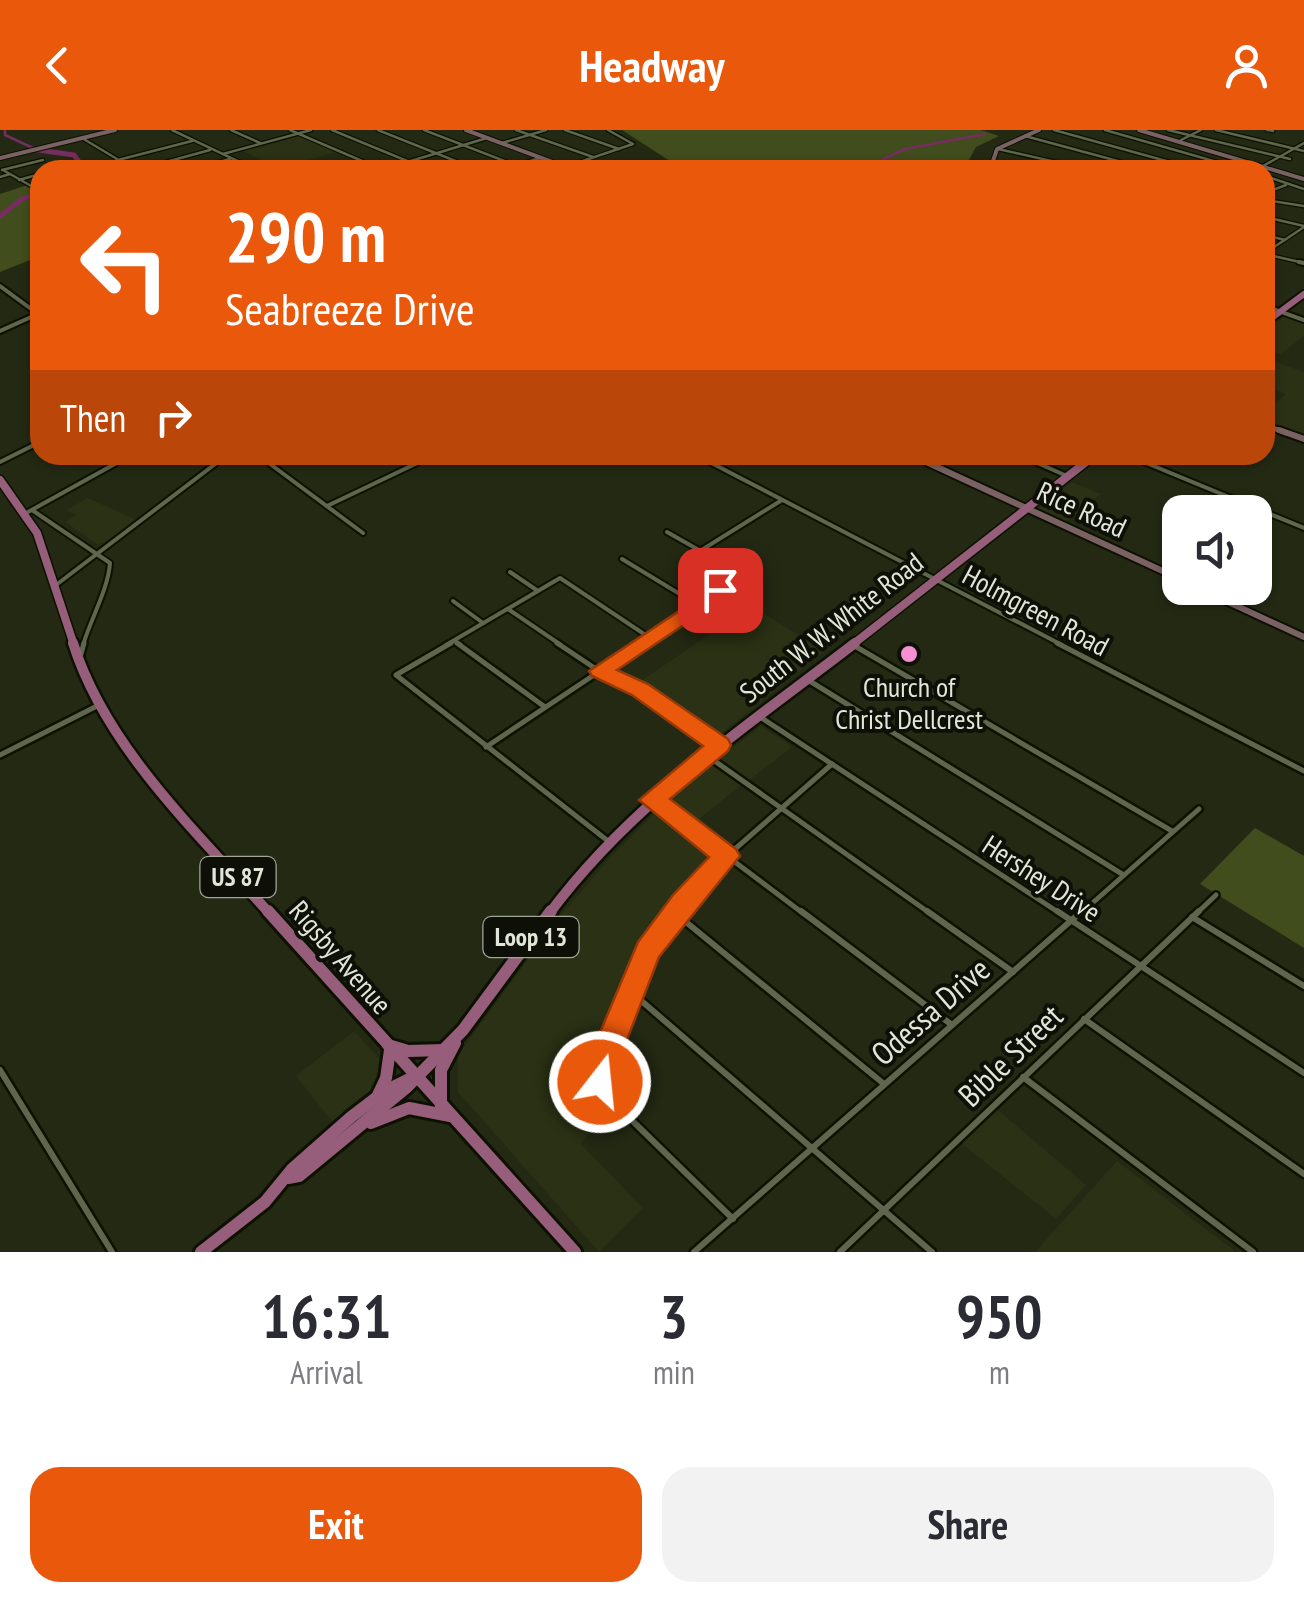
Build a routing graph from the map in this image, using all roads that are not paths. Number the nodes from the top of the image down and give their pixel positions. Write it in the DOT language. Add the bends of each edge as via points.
graph roads {
  1 [pos="114,130"];
  2 [pos="172,130"];
  3 [pos="231,130"];
  4 [pos="290,130"];
  5 [pos="310,130"];
  6 [pos="332,130"];
  7 [pos="378,130"];
  8 [pos="424,130"];
  9 [pos="466,130"];
  10 [pos="516,130"];
  11 [pos="546,130"];
  12 [pos="565,130"];
  13 [pos="608,130"];
  14 [pos="1039,130"];
  15 [pos="1054,130"];
  16 [pos="1105,130"];
  17 [pos="1139,130"];
  18 [pos="1168,130"];
  19 [pos="1201,130"];
  20 [pos="1216,130"];
  21 [pos="1267,130"];
  22 [pos="1149,131"];
  23 [pos="1273,132"];
  24 [pos="298,134"];
  25 [pos="530,135"];
  26 [pos="1025,136"];
  27 [pos="1191,136"];
  28 [pos="82,138"];
  29 [pos="487,138"];
  30 [pos="195,140"];
  31 [pos="1181,140"];
  32 [pos="1304,142"];
  33 [pos="502,143"];
  34 [pos="261,144"];
  35 [pos="462,145"];
  36 [pos="998,148"];
  37 [pos="1294,148"];
  38 [pos="619,149"];
  39 [pos="213,150"];
  40 [pos="1304,151"];
  41 [pos="436,153"];
  42 [pos="223,154"];
  43 [pos="1232,156"];
  44 [pos="1280,157"];
  45 [pos="0,158"];
  46 [pos="233,158"];
  47 [pos="540,158"];
  48 [pos="592,158"];
  49 [pos="118,160"];
  50 [pos="174,160"];
  51 [pos="226,160"];
  52 [pos="237,160"];
  53 [pos="359,160"];
  54 [pos="403,160"];
  55 [pos="414,160"];
  56 [pos="453,160"];
  57 [pos="501,160"];
  58 [pos="534,160"];
  59 [pos="546,160"];
  60 [pos="586,160"];
  61 [pos="992,160"];
  62 [pos="1049,160"];
  63 [pos="1115,160"];
  64 [pos="1159,160"];
  65 [pos="1211,160"];
  66 [pos="1223,160"];
  67 [pos="1244,160"];
  68 [pos="1274,160"];
  69 [pos="1290,160"];
  70 [pos="30,163"];
  71 [pos="1,169"];
  72 [pos="1275,170"];
  73 [pos="10,174"];
  74 [pos="0,177"];
  75 [pos="30,177"];
  76 [pos="1275,179"];
  77 [pos="1304,179"];
  78 [pos="19,180"];
  79 [pos="1289,184"];
  80 [pos="30,186"];
  81 [pos="1275,189"];
  82 [pos="1304,189"];
  83 [pos="1275,202"];
  84 [pos="1304,206"];
  85 [pos="1275,219"];
  86 [pos="1304,226"];
  87 [pos="1275,238"];
  88 [pos="1285,240"];
  89 [pos="1275,247"];
  90 [pos="1275,256"];
  91 [pos="1304,263"];
  92 [pos="0,286"];
  93 [pos="1304,294"];
  94 [pos="30,308"];
  95 [pos="1275,310"];
  96 [pos="1280,312"];
  97 [pos="1275,316"];
  98 [pos="30,318"];
  99 [pos="1304,320"];
  100 [pos="0,331"];
  101 [pos="1275,429"];
  102 [pos="1304,439"];
  103 [pos="30,447"];
  104 [pos="0,462"];
  105 [pos="112,465"];
  106 [pos="213,465"];
  107 [pos="272,465"];
  108 [pos="413,465"];
  109 [pos="715,465"];
  110 [pos="933,465"];
  111 [pos="1042,465"];
  112 [pos="1082,465"];
  113 [pos="1151,465"];
  114 [pos="1067,476"];
  115 [pos="0,480"];
  116 [pos="782,500"];
  117 [pos="327,506"];
  118 [pos="1027,508"];
  119 [pos="30,511"];
  120 [pos="1304,528"];
  121 [pos="668,532"];
  122 [pos="363,533"];
  123 [pos="700,551"];
  124 [pos="101,553"];
  125 [pos="622,559"];
  126 [pos="1162,571"];
  127 [pos="510,572"];
  128 [pos="934,579"];
  129 [pos="56,585"];
  130 [pos="538,591"];
  131 [pos="453,601"];
  132 [pos="1236,605"];
  133 [pos="698,606"];
  134 [pos="508,608"];
  135 [pos="484,623"];
  136 [pos="1304,636"];
  137 [pos="650,638"];
  138 [pos="455,641"];
  139 [pos="850,644"];
  140 [pos="78,660"];
  141 [pos="600,671"];
  142 [pos="806,678"];
  143 [pos="99,705"];
  144 [pos="545,708"];
  145 [pos="758,716"];
  146 [pos="720,745"];
  147 [pos="486,747"];
  148 [pos="0,755"];
  149 [pos="706,756"];
  150 [pos="832,764"];
  151 [pos="1304,771"];
  152 [pos="652,800"];
  153 [pos="781,808"];
  154 [pos="1200,809"];
  155 [pos="1174,832"];
  156 [pos="608,841"];
  157 [pos="727,856"];
  158 [pos="1124,875"];
  159 [pos="1216,895"];
  160 [pos="675,913"];
  161 [pos="1192,917"];
  162 [pos="1071,922"];
  163 [pos="1140,967"];
  164 [pos="1013,972"];
  165 [pos="1304,986"];
  166 [pos="630,990"];
  167 [pos="1084,1019"];
  168 [pos="952,1025"];
  169 [pos="460,1034"];
  170 [pos="387,1046"];
  171 [pos="444,1050"];
  172 [pos="0,1070"];
  173 [pos="1304,1074"];
  174 [pos="413,1076"];
  175 [pos="1023,1077"];
  176 [pos="884,1084"];
  177 [pos="377,1098"];
  178 [pos="446,1111"];
  179 [pos="364,1119"];
  180 [pos="812,1148"];
  181 [pos="1304,1174"];
  182 [pos="288,1178"];
  183 [pos="883,1210"];
  184 [pos="733,1218"];
  185 [pos="112,1252"];
  186 [pos="201,1252"];
  187 [pos="575,1252"];
  188 [pos="694,1252"];
  189 [pos="840,1252"];
  190 [pos="932,1252"];
  191 [pos="1254,1252"];
  1 -- 28 [label="main road"];
  2 -- 30 [label="street"];
  3 -- 34 [label="street"];
  4 -- 24 [label="street"];
  5 -- 24 [label="street"];
  6 -- 54 [label="street"];
  7 -- 41 [label="street"];
  8 -- 35 [label="street"];
  9 -- 29 [label="main road"];
  10 -- 25 [label="street"];
  11 -- 25 [label="street"];
  12 -- 38 [label="street"];
  13 -- 38 [label="street" via="634,144"];
  14 -- 26 [label="main road"];
  15 -- 64 [label="street"];
  16 -- 65 [label="street"];
  17 -- 22 [label="main road"];
  18 -- 27 [label="street"];
  19 -- 27 [label="street"];
  20 -- 37 [label="street"];
  21 -- 23 [label="street"];
  22 -- 31 [label="main road"];
  24 -- 34 [label="street"];
  24 -- 53 [label="street"];
  25 -- 33 [label="street"];
  25 -- 48 [label="street"];
  26 -- 36 [label="main road"];
  26 -- 63 [label="street"];
  27 -- 31 [label="street"];
  27 -- 44 [label="street"];
  28 -- 45 [label="main road"];
  28 -- 49 [label="street"];
  29 -- 33 [label="main road"];
  29 -- 35 [label="street"];
  30 -- 39 [label="street"];
  30 -- 49 [label="street"];
  31 -- 43 [label="main road"];
  32 -- 37 [label="street"];
  33 -- 47 [label="main road"];
  34 -- 42 [label="street"];
  35 -- 41 [label="street"];
  35 -- 57 [label="street"];
  36 -- 61 [label="main road"];
  36 -- 62 [label="street"];
  37 -- 40 [label="street"];
  37 -- 44 [label="street"];
  38 -- 48 [label="street"];
  39 -- 42 [label="street"];
  39 -- 50 [label="street"];
  41 -- 55 [label="street"];
  41 -- 56 [label="street"];
  42 -- 46 [label="street"];
  43 -- 66 [label="street"];
  43 -- 67 [label="main road"];
  44 -- 68 [label="street"];
  44 -- 69 [label="street"];
  46 -- 51 [label="street"];
  46 -- 52 [label="street"];
  47 -- 58 [label="street"];
  47 -- 59 [label="main road"];
  48 -- 60 [label="street"];
  70 -- 71 [label="street"];
  71 -- 73 [label="street"];
  72 -- 77 [label="main road"];
  73 -- 74 [label="street"];
  73 -- 78 [label="street"];
  75 -- 78 [label="street"];
  76 -- 79 [label="street"];
  78 -- 80 [label="street"];
  79 -- 81 [label="street"];
  79 -- 82 [label="street"];
  83 -- 84 [label="street"];
  85 -- 86 [label="street"];
  86 -- 88 [label="street"];
  87 -- 88 [label="street"];
  88 -- 89 [label="street"];
  90 -- 91 [label="street"];
  92 -- 94 [label="street"];
  93 -- 96 [label="main road"];
  95 -- 96 [label="street"];
  96 -- 97 [label="main road"];
  96 -- 99 [label="street"];
  98 -- 100 [label="street"];
  101 -- 102 [label="main road"];
  103 -- 104 [label="street"];
  105 -- 119 [label="street"];
  106 -- 124 [label="street"];
  107 -- 117 [label="street"];
  108 -- 117 [label="street"];
  109 -- 116 [label="street, Holmgreen Road"];
  110 -- 118 [label="main road, Rice Road"];
  111 -- 114 [label="street"];
  112 -- 114 [label="main road, South W. W. White Road / Loop 13"];
  113 -- 120 [label="street"];
  114 -- 118 [label="main road, South W. W. White Road / Loop 13"];
  115 -- 119 [label="main road, Rigsby Avenue / US 87"];
  116 -- 123 [label="street"];
  116 -- 128 [label="street, Holmgreen Road"];
  117 -- 122 [label="street"];
  118 -- 126 [label="main road, Rice Road"];
  118 -- 128 [label="main road, South W. W. White Road / Loop 13"];
  119 -- 124 [label="street"];
  119 -- 129 [label="main road, Rigsby Avenue / US 87"];
  121 -- 123 [label="street"];
  123 -- 133 [label="street" via="743,576"];
  124 -- 129 [label="street"];
  124 -- 140 [label="street" via="110,572"];
  125 -- 133 [label="street"];
  127 -- 130 [label="street"];
  128 -- 139 [label="main road, South W. W. White Road / Loop 13"];
  128 -- 151 [label="street, Holmgreen Road"];
  129 -- 140 [label="main road, Rigsby Avenue / US 87"];
  130 -- 134 [label="street"];
  130 -- 137 [label="street" via="560,578"];
  131 -- 135 [label="street"];
  132 -- 136 [label="main road"];
  133 -- 137 [label="street"];
  134 -- 135 [label="street"];
  134 -- 141 [label="street"];
  135 -- 138 [label="street"];
  137 -- 141 [label="street"];
  138 -- 144 [label="street"];
  138 -- 147 [label="street" via="396,676"];
  139 -- 142 [label="main road, South W. W. White Road / Loop 13"];
  139 -- 155 [label="street"];
  140 -- 143 [label="main road, Rigsby Avenue / US 87"];
  141 -- 144 [label="street"];
  141 -- 146 [label="street"];
  142 -- 145 [label="main road, South W. W. White Road / Loop 13"];
  142 -- 158 [label="street"];
  143 -- 148 [label="street"];
  143 -- 170 [label="main road, Rigsby Avenue / US 87" via="226,864"];
  144 -- 147 [label="street"];
  145 -- 146 [label="main road, South W. W. White Road / Loop 13"];
  145 -- 150 [label="street, Hershey Drive"];
  146 -- 149 [label="main road, South W. W. White Road / Loop 13"];
  147 -- 156 [label="street"];
  149 -- 152 [label="main road, South W. W. White Road / Loop 13"];
  149 -- 153 [label="street"];
  150 -- 153 [label="street"];
  150 -- 162 [label="street, Hershey Drive"];
  152 -- 156 [label="main road, South W. W. White Road / Loop 13"];
  152 -- 157 [label="street"];
  153 -- 157 [label="street"];
  153 -- 164 [label="street"];
  154 -- 155 [label="street, Odessa Drive"];
  155 -- 158 [label="street, Odessa Drive"];
  156 -- 169 [label="main road, South W. W. White Road / Loop 13"];
  157 -- 160 [label="street"];
  157 -- 168 [label="street"];
  158 -- 162 [label="street, Odessa Drive"];
  159 -- 161 [label="street, Bible Street"];
  160 -- 166 [label="street"];
  160 -- 176 [label="street"];
  161 -- 163 [label="street, Bible Street"];
  161 -- 165 [label="street"];
  162 -- 163 [label="street, Hershey Drive"];
  162 -- 164 [label="street, Odessa Drive"];
  163 -- 167 [label="street, Bible Street"];
  163 -- 173 [label="street, Hershey Drive"];
  164 -- 168 [label="street, Odessa Drive"];
  166 -- 180 [label="street"];
  166 -- 184 [label="street" via="600,1082"];
  167 -- 175 [label="street, Bible Street"];
  167 -- 181 [label="street"];
  168 -- 176 [label="street, Odessa Drive"];
  169 -- 171 [label="main road, South W. W. White Road / Loop 13"];
  169 -- 178 [label="main road" via="441,1070"];
  170 -- 171 [label="main road"];
  170 -- 174 [label="main road, Rigsby Avenue / US 87"];
  170 -- 177 [label="main road" via="386,1078"];
  171 -- 174 [label="main road, South W. W. White Road / Loop 13"];
  172 -- 185 [label="street"];
  174 -- 177 [label="main road, South W. W. White Road / Loop 13"];
  174 -- 178 [label="main road, Rigsby Avenue / US 87"];
  174 -- 179 [label="main road, South W. W. White Road / Loop 13"];
  175 -- 183 [label="street, Bible Street"];
  175 -- 191 [label="street"];
  176 -- 180 [label="street, Odessa Drive"];
  177 -- 179 [label="main road, South W. W. White Road / Loop 13"];
  178 -- 179 [label="main road" via="409,1108"];
  178 -- 187 [label="main road, Rigsby Avenue / US 87"];
  179 -- 182 [label="main road, South W. W. White Road / Loop 13" via="299,1176"];
  180 -- 183 [label="street"];
  180 -- 184 [label="street, Odessa Drive"];
  182 -- 186 [label="main road, South W. W. White Road / Loop 13"];
  183 -- 189 [label="street, Bible Street"];
  183 -- 190 [label="street"];
  184 -- 188 [label="street, Odessa Drive"];
}
